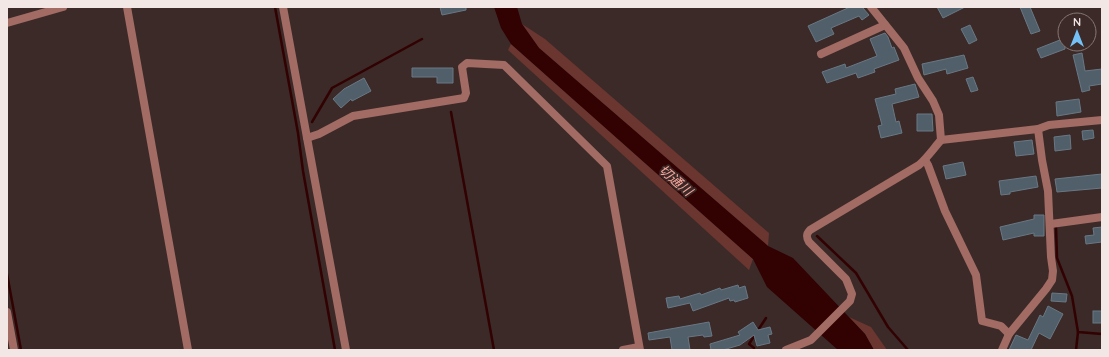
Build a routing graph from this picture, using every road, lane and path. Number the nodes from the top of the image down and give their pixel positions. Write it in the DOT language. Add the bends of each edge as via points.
graph roads {
  1 [pos="63,7"];
  2 [pos="127,7"];
  3 [pos="283,7"];
  4 [pos="871,7"];
  5 [pos="7,24"];
  6 [pos="885,24"];
  7 [pos="821,54"];
  8 [pos="1102,120"];
  9 [pos="1038,129"];
  10 [pos="307,138"];
  11 [pos="941,140"];
  12 [pos="925,160"];
  13 [pos="1102,217"];
  14 [pos="1050,224"];
  15 [pos="7,312"];
  16 [pos="1010,334"];
  17 [pos="640,349"];
  18 [pos="14,350"];
  19 [pos="188,350"];
  20 [pos="346,350"];
  21 [pos="624,350"];
  22 [pos="786,350"];
  23 [pos="1002,350"];
  1 -- 5 [label="street"];
  2 -- 19 [label="street"];
  3 -- 10 [label="street"];
  4 -- 6 [label="street"];
  6 -- 7 [label="street"];
  6 -- 11 [label="street" via="904,48 918,78 933,101 939,115"];
  8 -- 9 [label="street" via="1049,124"];
  9 -- 11 [label="street"];
  9 -- 14 [label="street" via="1048,191"];
  10 -- 17 [label="street" via="353,116 464,98 466,93 462,67 467,64 504,65 607,166"];
  10 -- 20 [label="street"];
  11 -- 12 [label="street"];
  12 -- 16 [label="street" via="945,211 976,275 982,321 1001,326"];
  12 -- 22 [label="street" via="807,233 806,238 809,242 846,279 852,294 850,301 811,340"];
  13 -- 14 [label="street"];
  14 -- 16 [label="street" via="1052,280"];
  15 -- 18 [label="street"];
  16 -- 23 [label="street"];
  17 -- 21 [label="street"];
}
